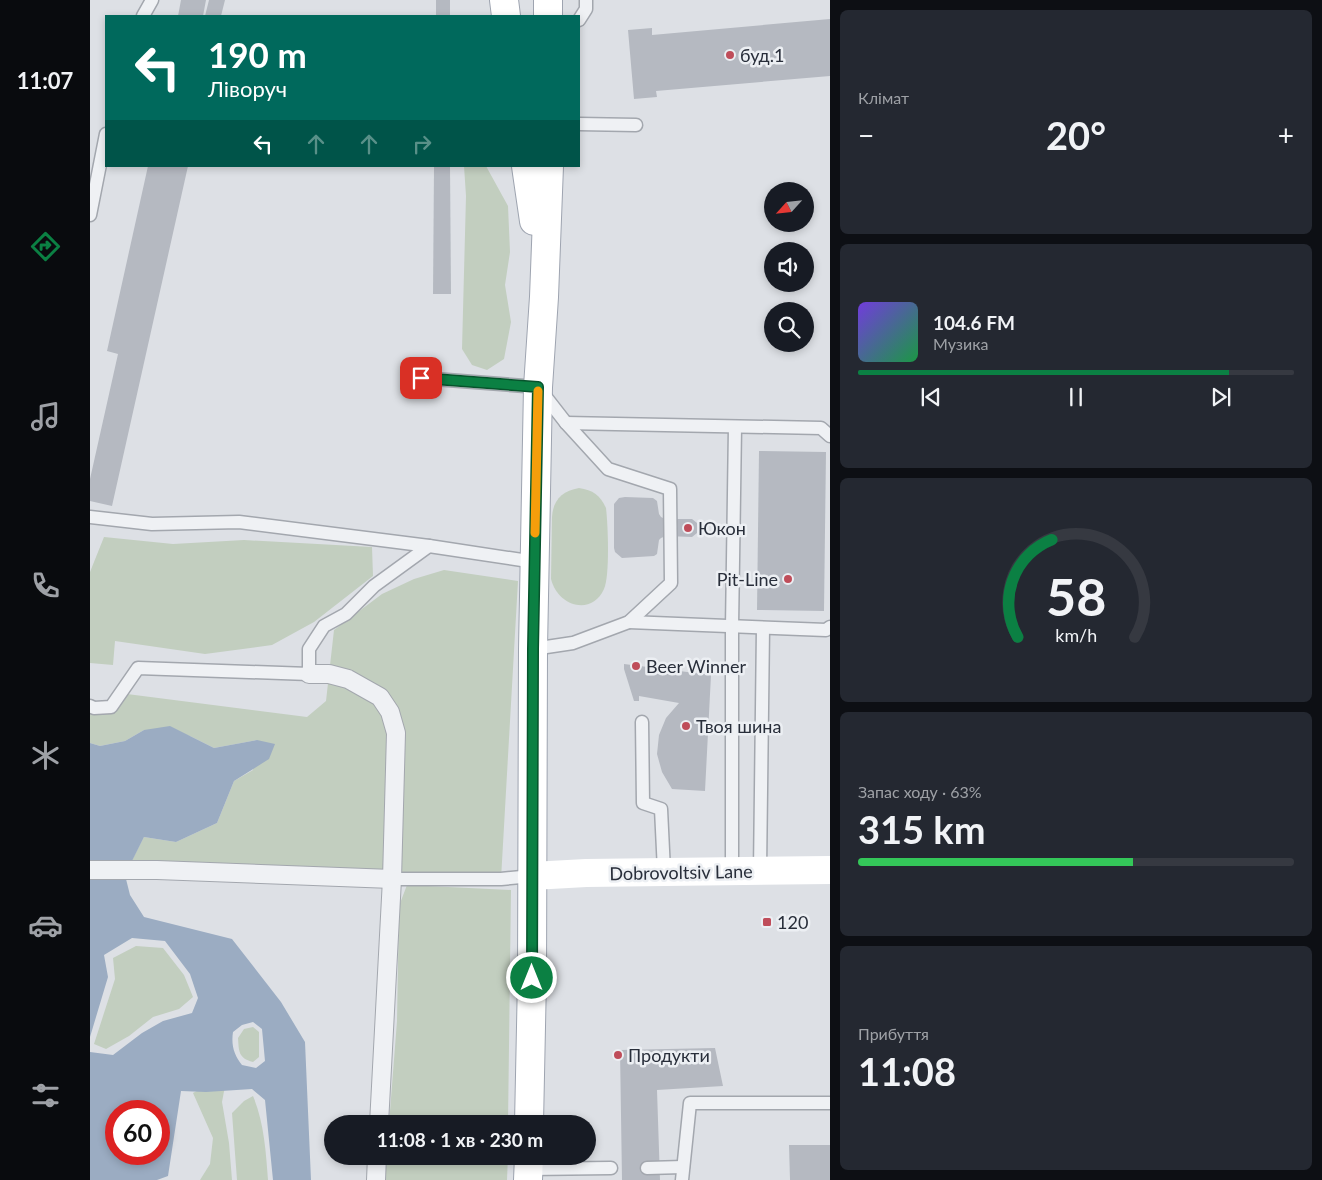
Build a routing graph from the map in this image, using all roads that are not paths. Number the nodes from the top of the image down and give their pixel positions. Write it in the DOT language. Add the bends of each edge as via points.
graph roads {
  1 [pos="152,0"];
  2 [pos="504,0"];
  3 [pos="548,0"];
  4 [pos="586,0"];
  5 [pos="144,15"];
  6 [pos="506,15"];
  7 [pos="548,15"];
  8 [pos="580,18"];
  9 [pos="580,124"];
  10 [pos="636,125"];
  11 [pos="105,139"];
  12 [pos="526,167"];
  13 [pos="548,167"];
  14 [pos="90,215"];
  15 [pos="544,297"];
  16 [pos="421,378"];
  17 [pos="538,387"];
  18 [pos="566,423"];
  19 [pos="736,427"];
  20 [pos="830,436"];
  21 [pos="90,517"];
  22 [pos="429,546"];
  23 [pos="534,562"];
  24 [pos="629,622"];
  25 [pos="732,627"];
  26 [pos="830,627"];
  27 [pos="763,628"];
  28 [pos="533,649"];
  29 [pos="309,674"];
  30 [pos="90,706"];
  31 [pos="642,722"];
  32 [pos="90,870"];
  33 [pos="830,870"];
  34 [pos="664,871"];
  35 [pos="732,871"];
  36 [pos="760,871"];
  37 [pos="532,876"];
  38 [pos="392,879"];
  39 [pos="830,1103"];
  40 [pos="379,1115"];
  41 [pos="529,1115"];
  42 [pos="377,1165"];
  43 [pos="528,1168"];
  44 [pos="610,1168"];
  45 [pos="648,1168"];
  46 [pos="682,1174"];
  47 [pos="376,1180"];
  1 -- 5 [label="lane"];
  2 -- 6 [label="main road"];
  3 -- 7 [label="main road"];
  4 -- 8 [label="lane" via="586,9"];
  9 -- 10 [label="lane"];
  11 -- 14 [label="lane"];
  12 -- 15 [label="main road"];
  13 -- 15 [label="main road"];
  15 -- 17 [label="main road"];
  16 -- 17 [label="lane"];
  17 -- 18 [label="lane"];
  17 -- 23 [label="main road"];
  18 -- 19 [label="lane"];
  18 -- 24 [label="lane" via="608,469 670,489 671,583"];
  19 -- 20 [label="lane" via="821,428"];
  19 -- 25 [label="lane"];
  21 -- 22 [label="lane" via="152,524 239,522"];
  22 -- 23 [label="lane"];
  22 -- 29 [label="lane" via="374,586 346,614 324,626 309,648"];
  23 -- 28 [label="main road"];
  24 -- 25 [label="lane"];
  24 -- 28 [label="lane" via="573,642"];
  25 -- 27 [label="lane"];
  25 -- 35 [label="lane"];
  26 -- 27 [label="lane" via="826,630"];
  27 -- 36 [label="lane"];
  28 -- 37 [label="main road"];
  29 -- 30 [label="lane" via="138,668 111,707"];
  29 -- 38 [label="street" via="329,674 348,680 380,697 390,712 396,733"];
  31 -- 34 [label="lane" via="644,803 661,809"];
  32 -- 38 [label="street"];
  33 -- 36 [label="main road, Dobrovoltsiv Lane"];
  34 -- 35 [label="main road, Dobrovoltsiv Lane"];
  34 -- 37 [label="main road, Dobrovoltsiv Lane"];
  35 -- 36 [label="main road, Dobrovoltsiv Lane"];
  37 -- 38 [label="lane"];
  37 -- 41 [label="main road"];
  38 -- 40 [label="street"];
  39 -- 46 [label="lane" via="690,1103"];
  42 -- 47 [label="street"];
  43 -- 44 [label="lane"];
  45 -- 46 [label="lane"];
}
